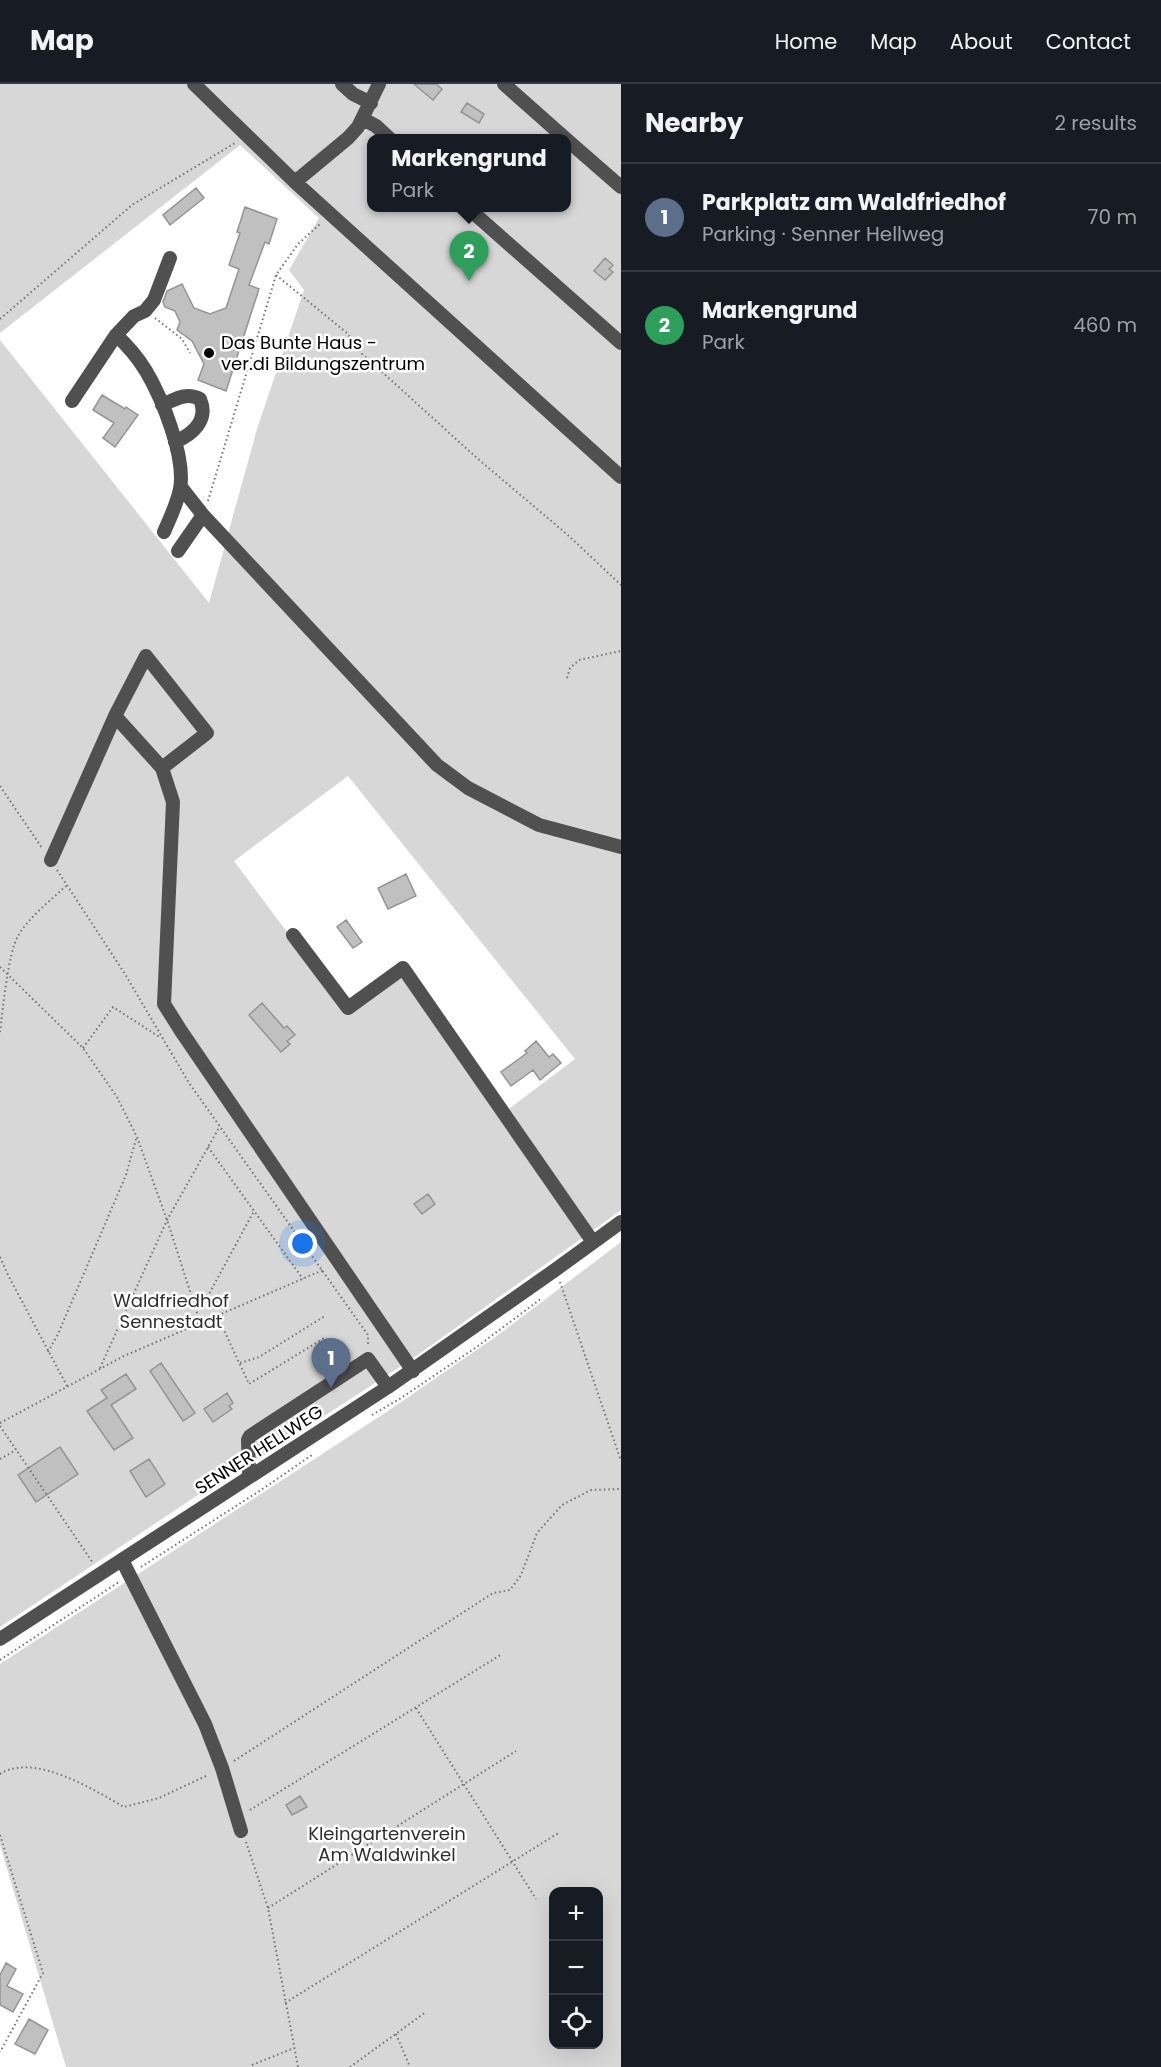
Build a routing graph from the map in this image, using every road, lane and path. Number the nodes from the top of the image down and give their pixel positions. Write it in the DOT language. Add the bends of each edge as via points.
graph roads {
  1 [pos="194,84"];
  2 [pos="342,84"];
  3 [pos="379,84"];
  4 [pos="504,84"];
  5 [pos="371,103"];
  6 [pos="363,119"];
  7 [pos="385,134"];
  8 [pos="560,134"];
  9 [pos="248,136"];
  10 [pos="571,143"];
  11 [pos="295,182"];
  12 [pos="621,187"];
  13 [pos="474,212"];
  14 [pos="330,213"];
  15 [pos="170,258"];
  16 [pos="276,275"];
  17 [pos="145,311"];
  18 [pos="0,319"];
  19 [pos="116,335"];
  20 [pos="621,343"];
  21 [pos="190,353"];
  22 [pos="72,401"];
  23 [pos="162,405"];
  24 [pos="175,442"];
  25 [pos="621,477"];
  26 [pos="181,487"];
  27 [pos="203,515"];
  28 [pos="164,532"];
  29 [pos="178,551"];
  30 [pos="621,585"];
  31 [pos="621,651"];
  32 [pos="567,678"];
  33 [pos="115,716"];
  34 [pos="162,768"];
  35 [pos="0,786"];
  36 [pos="621,847"];
  37 [pos="51,860"];
  38 [pos="68,885"];
  39 [pos="293,935"];
  40 [pos="0,967"];
  41 [pos="9,977"];
  42 [pos="0,1032"];
  43 [pos="162,1038"];
  44 [pos="83,1048"];
  45 [pos="220,1126"];
  46 [pos="137,1137"];
  47 [pos="208,1146"];
  48 [pos="254,1210"];
  49 [pos="167,1220"];
  50 [pos="621,1222"];
  51 [pos="593,1242"];
  52 [pos="0,1257"];
  53 [pos="323,1270"];
  54 [pos="555,1270"];
  55 [pos="303,1279"];
  56 [pos="566,1280"];
  57 [pos="561,1284"];
  58 [pos="541,1298"];
  59 [pos="194,1302"];
  60 [pos="217,1315"];
  61 [pos="325,1316"];
  62 [pos="200,1322"];
  63 [pos="326,1337"];
  64 [pos="48,1352"];
  65 [pos="368,1359"];
  66 [pos="240,1363"];
  67 [pos="100,1368"];
  68 [pos="413,1371"];
  69 [pos="67,1386"];
  70 [pos="388,1388"];
  71 [pos="370,1416"];
  72 [pos="0,1424"];
  73 [pos="16,1450"];
  74 [pos="0,1460"];
  75 [pos="621,1461"];
  76 [pos="249,1476"];
  77 [pos="621,1489"];
  78 [pos="261,1490"];
  79 [pos="122,1560"];
  80 [pos="101,1574"];
  81 [pos="129,1575"];
  82 [pos="110,1587"];
  83 [pos="0,1639"];
  84 [pos="502,1654"];
  85 [pos="0,1660"];
  86 [pos="416,1708"];
  87 [pos="516,1751"];
  88 [pos="222,1768"];
  89 [pos="0,1774"];
  90 [pos="463,1785"];
  91 [pos="246,1813"];
  92 [pos="241,1831"];
  93 [pos="560,1832"];
  94 [pos="0,1835"];
  95 [pos="511,1862"];
  96 [pos="536,1899"];
  97 [pos="268,1908"];
  98 [pos="285,2003"];
  99 [pos="426,2012"];
  100 [pos="396,2034"];
  101 [pos="295,2048"];
  102 [pos="0,2052"];
  103 [pos="252,2065"];
  104 [pos="298,2067"];
  105 [pos="350,2067"];
  106 [pos="410,2067"];
  1 -- 9 [label="street"];
  2 -- 5 [label="street"];
  3 -- 5 [label="street"];
  4 -- 8 [label="street"];
  5 -- 6 [label="street"];
  6 -- 7 [label="street"];
  6 -- 11 [label="street" via="348,138"];
  9 -- 11 [label="street"];
  9 -- 18 [label="path" via="132,205"];
  10 -- 12 [label="street"];
  11 -- 14 [label="street"];
  13 -- 20 [label="street"];
  14 -- 16 [label="path" via="298,244"];
  14 -- 25 [label="street"];
  15 -- 17 [label="street" via="154,300"];
  16 -- 27 [label="path"];
  16 -- 30 [label="path" via="347,333 360,352"];
  17 -- 19 [label="street" via="134,316"];
  17 -- 21 [label="path" via="182,339"];
  19 -- 22 [label="street"];
  19 -- 23 [label="street" via="145,370"];
  23 -- 24 [label="street"];
  23 -- 24 [label="street" via="192,395 204,407 196,429"];
  24 -- 26 [label="street"];
  26 -- 27 [label="street"];
  26 -- 28 [label="street"];
  27 -- 29 [label="street"];
  27 -- 36 [label="street" via="437,765 468,788 539,825"];
  31 -- 32 [label="path" via="579,660 570,668"];
  33 -- 34 [label="street"];
  33 -- 34 [label="street" via="146,656 207,733"];
  33 -- 37 [label="street"];
  34 -- 68 [label="street" via="173,802 164,1004"];
  35 -- 37 [label="path"];
  37 -- 38 [label="path"];
  38 -- 41 [label="path" via="17,937"];
  38 -- 43 [label="path"];
  39 -- 51 [label="street" via="348,1008 403,968"];
  40 -- 41 [label="path"];
  41 -- 42 [label="path"];
  41 -- 44 [label="path"];
  43 -- 44 [label="path" via="113,1007"];
  43 -- 45 [label="path"];
  44 -- 46 [label="path" via="105,1077"];
  45 -- 47 [label="path"];
  45 -- 53 [label="path"];
  46 -- 49 [label="path"];
  46 -- 64 [label="path" via="122,1185"];
  47 -- 48 [label="path"];
  47 -- 49 [label="path"];
  48 -- 55 [label="path"];
  48 -- 59 [label="path" via="209,1294"];
  49 -- 59 [label="path"];
  49 -- 67 [label="path"];
  50 -- 51 [label="street, SENNER HELLWEG"];
  51 -- 54 [label="street, SENNER HELLWEG"];
  52 -- 64 [label="path"];
  53 -- 55 [label="path"];
  53 -- 65 [label="path" via="368,1335"];
  54 -- 57 [label="path"];
  54 -- 68 [label="street, SENNER HELLWEG"];
  55 -- 60 [label="path"];
  56 -- 57 [label="path"];
  57 -- 75 [label="path"];
  58 -- 71 [label="path" via="478,1347"];
  59 -- 62 [label="path"];
  60 -- 62 [label="path"];
  60 -- 66 [label="path"];
  61 -- 66 [label="path" via="259,1357"];
  62 -- 67 [label="path"];
  63 -- 66 [label="path" via="249,1384"];
  64 -- 69 [label="path"];
  65 -- 70 [label="street"];
  65 -- 76 [label="street" via="250,1436"];
  67 -- 69 [label="path"];
  68 -- 70 [label="street, SENNER HELLWEG"];
  69 -- 72 [label="path"];
  70 -- 76 [label="street, SENNER HELLWEG"];
  72 -- 73 [label="path"];
  73 -- 74 [label="path"];
  73 -- 80 [label="path"];
  76 -- 79 [label="street, SENNER HELLWEG"];
  77 -- 88 [label="path" via="591,1490 562,1505 537,1533 521,1575 510,1590 493,1593"];
  78 -- 81 [label="path"];
  79 -- 80 [label="street, SENNER HELLWEG"];
  79 -- 81 [label="street"];
  80 -- 82 [label="path"];
  80 -- 83 [label="street, SENNER HELLWEG"];
  81 -- 82 [label="path"];
  81 -- 88 [label="street" via="205,1724"];
  82 -- 85 [label="path"];
  84 -- 86 [label="path"];
  86 -- 90 [label="path"];
  86 -- 91 [label="path"];
  87 -- 90 [label="path"];
  88 -- 89 [label="path" via="159,1798 124,1807 62,1774 38,1767"];
  88 -- 92 [label="street"];
  90 -- 95 [label="path"];
  90 -- 97 [label="path"];
  92 -- 97 [label="path"];
  93 -- 95 [label="path"];
  94 -- 102 [label="path" via="44,1973"];
  95 -- 96 [label="path"];
  95 -- 98 [label="path"];
  97 -- 98 [label="path"];
  98 -- 101 [label="path"];
  99 -- 100 [label="path"];
  100 -- 105 [label="path"];
  100 -- 106 [label="path"];
  101 -- 103 [label="path"];
  101 -- 104 [label="path"];
}
